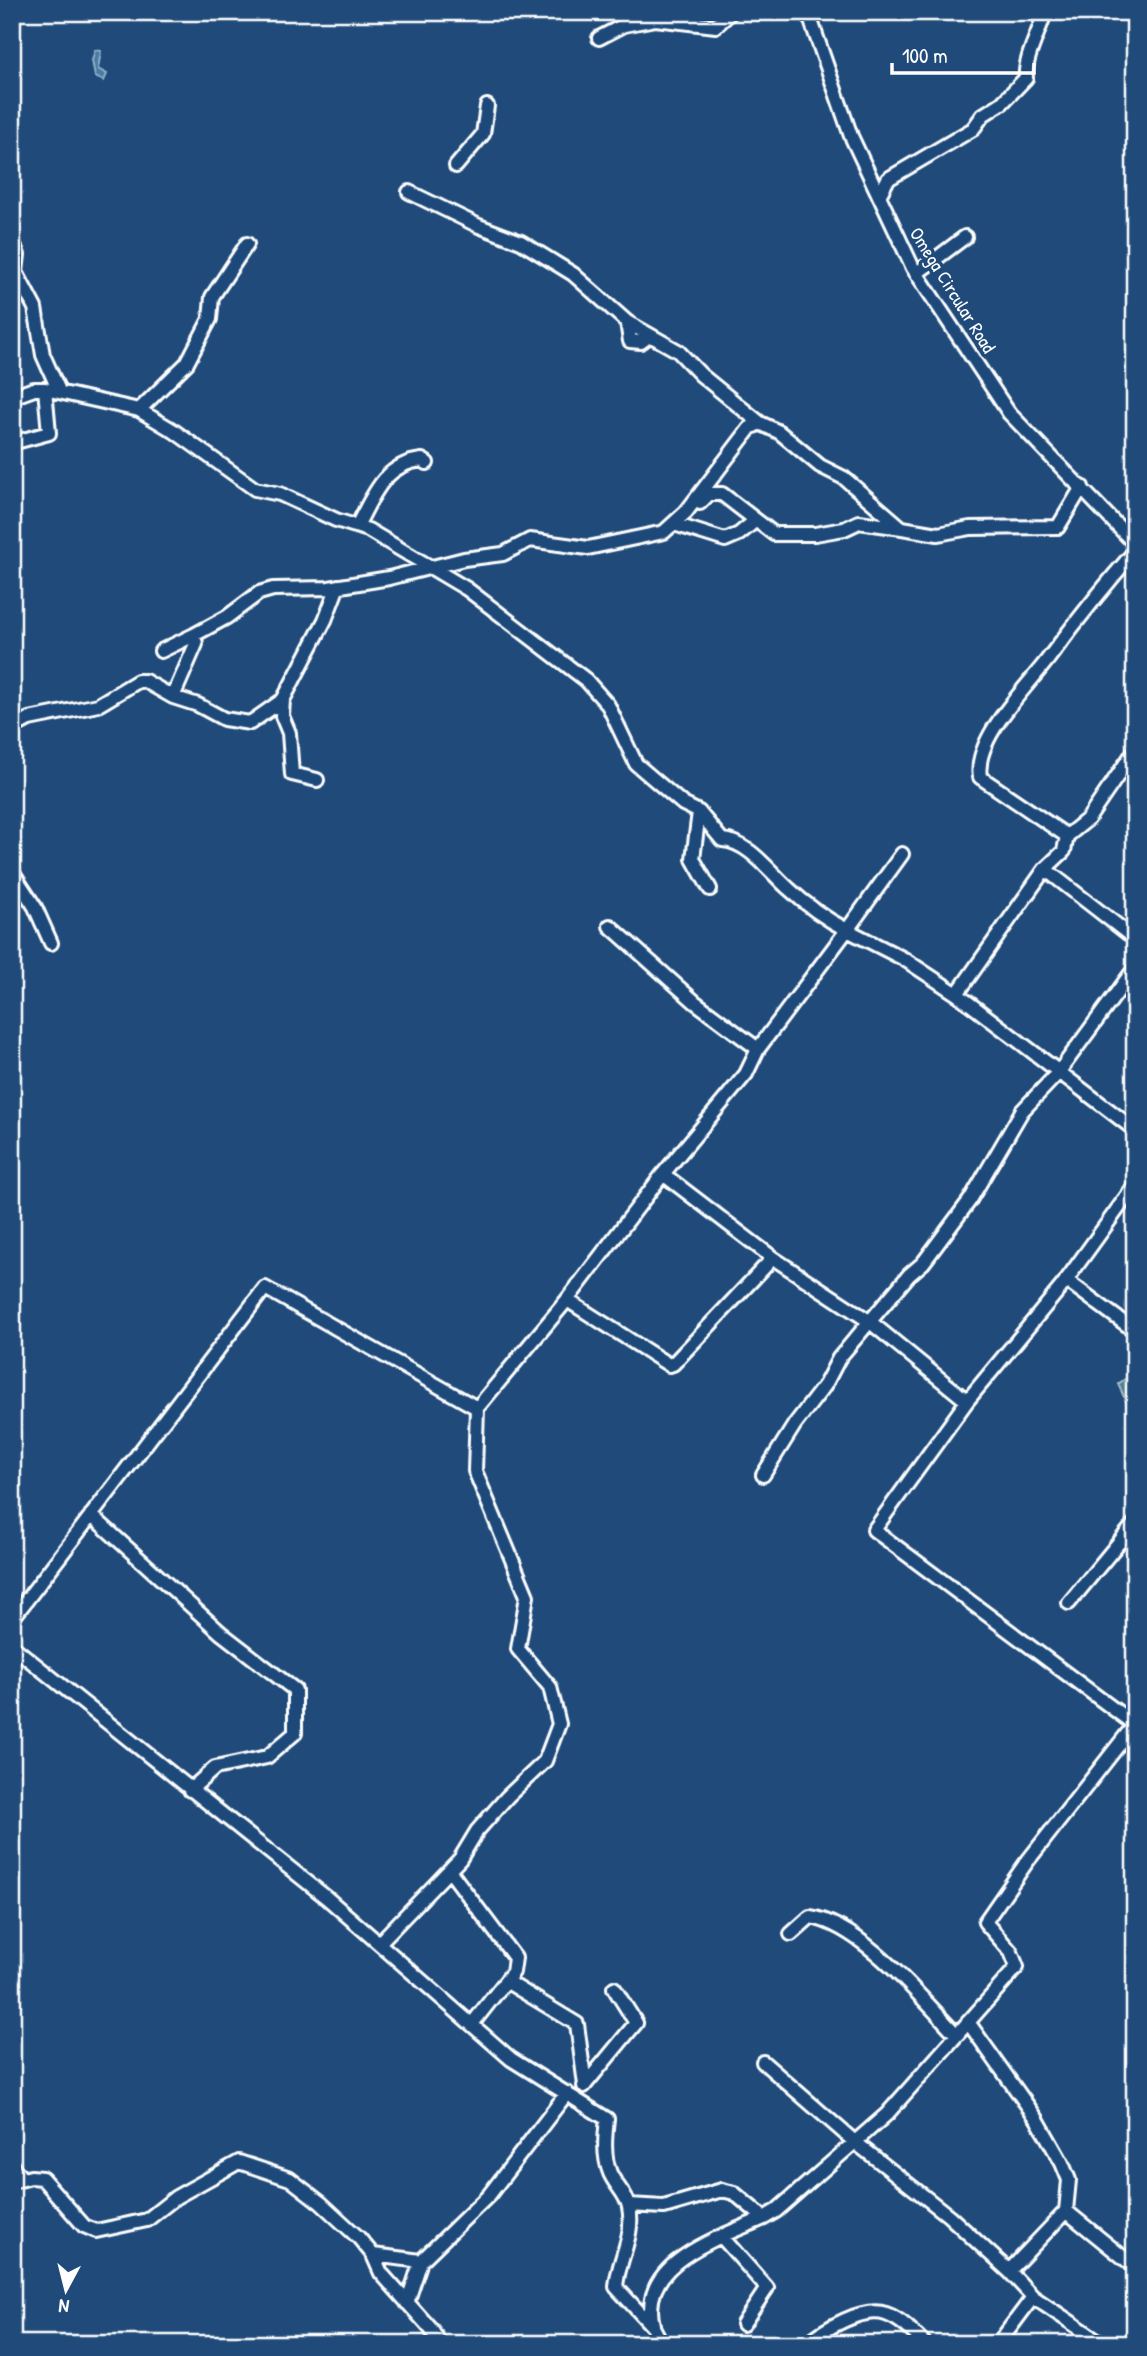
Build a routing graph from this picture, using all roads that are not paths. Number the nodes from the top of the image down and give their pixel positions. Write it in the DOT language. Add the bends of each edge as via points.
graph roads {
  1 [pos="731,12"];
  2 [pos="808,12"];
  3 [pos="1045,12"];
  4 [pos="599,38"];
  5 [pos="487,106"];
  6 [pos="456,166"];
  7 [pos="410,192"];
  8 [pos="879,197"];
  9 [pos="965,237"];
  10 [pos="12,240"];
  11 [pos="247,244"];
  12 [pos="917,273"];
  13 [pos="45,389"];
  14 [pos="60,391"];
  15 [pos="12,397"];
  16 [pos="139,410"];
  17 [pos="760,423"];
  18 [pos="12,443"];
  19 [pos="427,463"];
  20 [pos="1082,487"];
  21 [pos="686,512"];
  22 [pos="756,520"];
  23 [pos="674,524"];
  24 [pos="357,526"];
  25 [pos="902,528"];
  26 [pos="774,534"];
  27 [pos="725,540"];
  28 [pos="1135,544"];
  29 [pos="1135,551"];
  30 [pos="432,569"];
  31 [pos="338,586"];
  32 [pos="194,635"];
  33 [pos="161,651"];
  34 [pos="173,697"];
  35 [pos="283,700"];
  36 [pos="12,728"];
  37 [pos="1135,750"];
  38 [pos="317,780"];
  39 [pos="699,812"];
  40 [pos="1067,836"];
  41 [pos="902,854"];
  42 [pos="1045,869"];
  43 [pos="12,872"];
  44 [pos="710,889"];
  45 [pos="610,926"];
  46 [pos="847,930"];
  47 [pos="1135,939"];
  48 [pos="51,943"];
  49 [pos="1135,968"];
  50 [pos="957,994"];
  51 [pos="758,1049"];
  52 [pos="1058,1073"];
  53 [pos="1135,1130"];
  54 [pos="663,1174"];
  55 [pos="1135,1185"];
  56 [pos="773,1258"];
  57 [pos="1066,1280"];
  58 [pos="567,1300"];
  59 [pos="869,1321"];
  60 [pos="1135,1331"];
  61 [pos="967,1401"];
  62 [pos="477,1408"];
  63 [pos="762,1475"];
  64 [pos="91,1516"];
  65 [pos="1135,1523"];
  66 [pos="1069,1603"];
  67 [pos="12,1619"];
  68 [pos="12,1646"];
  69 [pos="1135,1725"];
  70 [pos="190,1790"];
  71 [pos="449,1870"];
  72 [pos="791,1934"];
  73 [pos="379,1943"];
  74 [pos="506,1980"];
  75 [pos="614,1988"];
  76 [pos="968,2022"];
  77 [pos="472,2024"];
  78 [pos="957,2035"];
  79 [pos="763,2062"];
  80 [pos="585,2085"];
  81 [pos="571,2095"];
  82 [pos="856,2143"];
  83 [pos="12,2166"];
  84 [pos="17,2180"];
  85 [pos="629,2205"];
  86 [pos="1066,2211"];
  87 [pos="764,2218"];
  88 [pos="721,2236"];
  89 [pos="373,2255"];
  90 [pos="421,2261"];
  91 [pos="1135,2267"];
  92 [pos="1009,2271"];
  93 [pos="1033,2297"];
  94 [pos="407,2303"];
  95 [pos="743,2324"];
  96 [pos="653,2327"];
  97 [pos="440,2344"];
  98 [pos="662,2344"];
  99 [pos="807,2344"];
  100 [pos="925,2344"];
  101 [pos="999,2344"];
  102 [pos="1103,2344"];
  1 -- 4 [label="street" via="716,26 648,19"];
  2 -- 8 [label="street, Omega Circular Road" via="846,125"];
  3 -- 8 [label="street" via="1025,64 1026,78 1015,92 973,129 888,179"];
  5 -- 6 [label="street" via="483,134"];
  7 -- 17 [label="street" via="521,242 588,285 627,322 678,351"];
  8 -- 12 [label="street, Omega Circular Road"];
  9 -- 12 [label="street"];
  10 -- 14 [label="street" via="18,255 16,272 36,308 43,355"];
  11 -- 16 [label="street" via="212,297 210,319 187,363"];
  12 -- 20 [label="street, Omega Circular Road" via="1009,413"];
  13 -- 14 [label="street"];
  13 -- 15 [label="street"];
  13 -- 18 [label="street" via="49,433"];
  14 -- 16 [label="street"];
  16 -- 24 [label="street" via="255,489"];
  17 -- 21 [label="street" via="750,428"];
  17 -- 25 [label="street" via="844,478"];
  19 -- 24 [label="street" via="422,460 395,467"];
  20 -- 25 [label="street" via="1058,527 970,528 938,534"];
  20 -- 28 [label="street, Omega Circular Road"];
  21 -- 22 [label="street" via="709,494 718,493"];
  21 -- 23 [label="street"];
  22 -- 26 [label="street"];
  22 -- 27 [label="street"];
  23 -- 27 [label="street"];
  23 -- 30 [label="street" via="652,536 600,547 530,540 503,554"];
  24 -- 30 [label="street"];
  25 -- 26 [label="street" via="859,522 815,534"];
  26 -- 27 [label="street" via="752,536 736,544"];
  29 -- 40 [label="street" via="1007,709 978,764 980,777"];
  30 -- 31 [label="street"];
  30 -- 39 [label="street" via="467,589 586,680 608,705 636,764"];
  31 -- 32 [label="street" via="258,593"];
  31 -- 35 [label="street"];
  32 -- 33 [label="street"];
  32 -- 34 [label="street" via="196,644"];
  34 -- 35 [label="street" via="224,719 250,723"];
  34 -- 36 [label="street" via="138,681 98,705 29,719"];
  35 -- 38 [label="street" via="292,774"];
  37 -- 40 [label="street" via="1087,819"];
  39 -- 44 [label="street" via="693,859"];
  39 -- 46 [label="street" via="722,840 755,857 800,899"];
  40 -- 42 [label="street" via="1064,851"];
  41 -- 46 [label="street"];
  42 -- 47 [label="street"];
  42 -- 50 [label="street"];
  43 -- 48 [label="street"];
  45 -- 51 [label="street" via="695,1002"];
  46 -- 50 [label="street" via="904,959"];
  46 -- 51 [label="street"];
  49 -- 52 [label="street"];
  50 -- 52 [label="street"];
  51 -- 54 [label="street" via="746,1074"];
  52 -- 53 [label="street"];
  52 -- 59 [label="street" via="1022,1111 970,1200 931,1253"];
  54 -- 56 [label="street"];
  54 -- 58 [label="street"];
  55 -- 57 [label="street"];
  56 -- 58 [label="street" via="669,1365"];
  56 -- 59 [label="street"];
  57 -- 60 [label="street"];
  57 -- 61 [label="street"];
  58 -- 62 [label="street"];
  59 -- 61 [label="street"];
  59 -- 63 [label="street" via="839,1357 825,1385"];
  61 -- 69 [label="street" via="874,1530"];
  62 -- 64 [label="street" via="265,1288"];
  62 -- 71 [label="street" via="475,1471 527,1596 519,1649 550,1687 559,1724 545,1761 477,1830"];
  64 -- 67 [label="street"];
  64 -- 70 [label="street" via="221,1633 295,1690 295,1733 267,1757 215,1768"];
  65 -- 66 [label="street"];
  68 -- 70 [label="street"];
  69 -- 76 [label="street" via="985,1922 1011,1952 1017,1967"];
  70 -- 73 [label="street"];
  71 -- 73 [label="street"];
  71 -- 74 [label="street" via="515,1958"];
  72 -- 78 [label="street" via="810,1917 838,1924 904,1979"];
  73 -- 77 [label="street"];
  74 -- 77 [label="street"];
  74 -- 80 [label="street" via="577,2024"];
  75 -- 80 [label="street" via="636,2023"];
  76 -- 78 [label="street"];
  76 -- 86 [label="street" via="1037,2119 1062,2163 1069,2180"];
  77 -- 81 [label="street" via="511,2059"];
  78 -- 82 [label="street"];
  79 -- 82 [label="street"];
  80 -- 81 [label="street"];
  81 -- 85 [label="street" via="607,2119 604,2143 609,2172"];
  81 -- 90 [label="street" via="489,2195"];
  82 -- 87 [label="street"];
  82 -- 92 [label="street"];
  83 -- 84 [label="street"];
  84 -- 89 [label="street" via="42,2178 84,2226 96,2231 148,2220 176,2197 239,2162 290,2179"];
  85 -- 87 [label="street" via="664,2207 722,2190 734,2193"];
  85 -- 96 [label="street" via="630,2240 617,2271 616,2287"];
  86 -- 91 [label="street"];
  86 -- 92 [label="street"];
  87 -- 88 [label="street"];
  88 -- 95 [label="street" via="767,2288"];
  88 -- 96 [label="street" via="701,2244 667,2270 649,2309"];
  89 -- 90 [label="street"];
  89 -- 94 [label="street" via="381,2273"];
  90 -- 94 [label="street"];
  92 -- 93 [label="street"];
  93 -- 101 [label="street"];
  93 -- 102 [label="street"];
  94 -- 97 [label="street"];
  96 -- 98 [label="street"];
  99 -- 100 [label="street" via="824,2329 857,2316 885,2313"];
}
